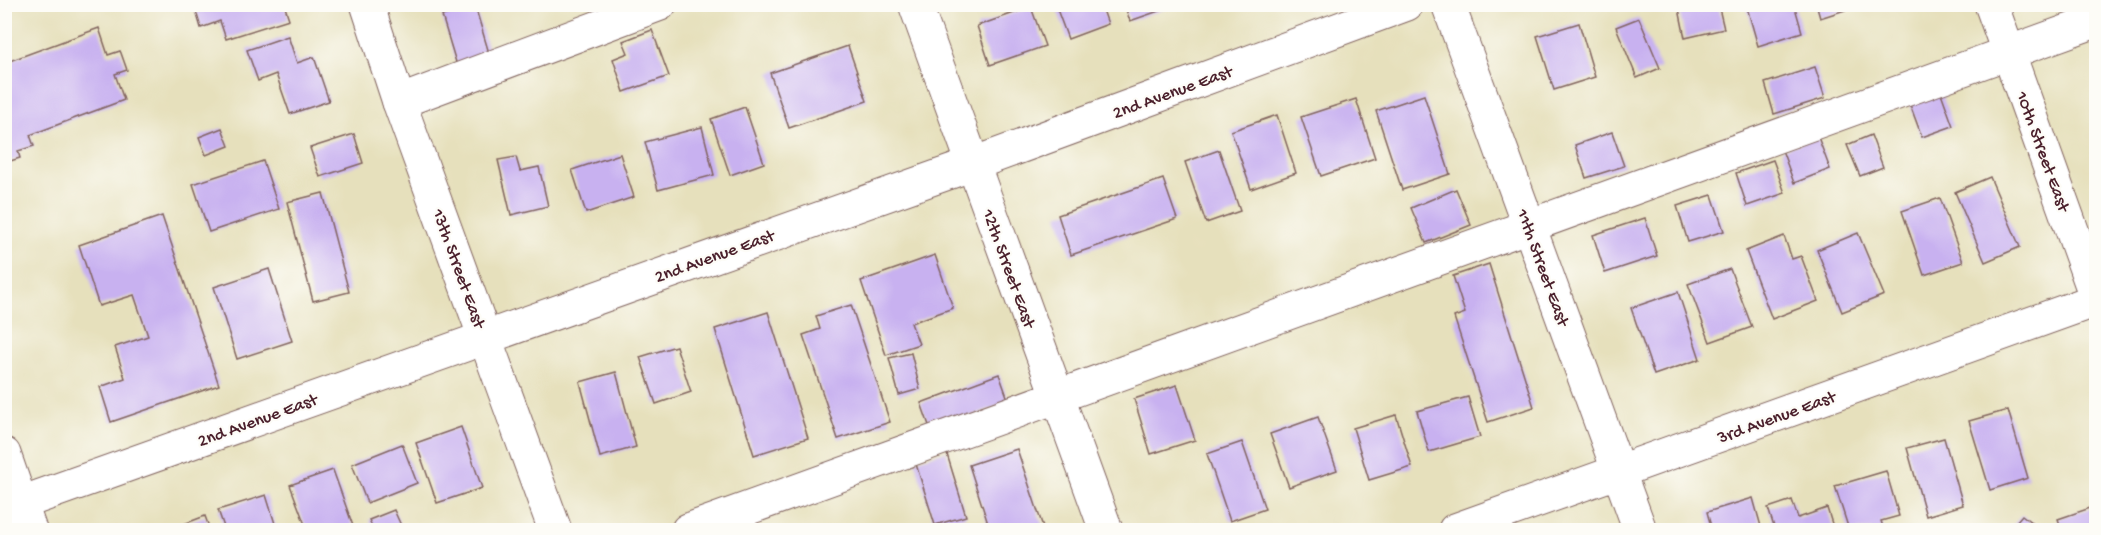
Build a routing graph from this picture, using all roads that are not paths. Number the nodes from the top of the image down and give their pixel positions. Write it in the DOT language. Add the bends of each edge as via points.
graph roads {
  1 [pos="367,4"];
  2 [pos="660,4"];
  3 [pos="915,4"];
  4 [pos="1407,4"];
  5 [pos="1448,4"];
  6 [pos="1991,4"];
  7 [pos="2097,21"];
  8 [pos="2008,51"];
  9 [pos="399,102"];
  10 [pos="973,164"];
  11 [pos="1530,228"];
  12 [pos="2097,298"];
  13 [pos="485,337"];
  14 [pos="1057,396"];
  15 [pos="4,454"];
  16 [pos="1619,473"];
  17 [pos="25,517"];
  18 [pos="555,531"];
  19 [pos="688,531"];
  20 [pos="1106,531"];
  21 [pos="1455,531"];
  22 [pos="1640,531"];
  1 -- 9 [label="street, 13th Street East"];
  2 -- 9 [label="street"];
  3 -- 10 [label="street, 12th Street East"];
  4 -- 10 [label="street, 2nd Avenue East"];
  5 -- 11 [label="street, 11th Street East"];
  6 -- 8 [label="street, 10th Street East"];
  7 -- 8 [label="street"];
  8 -- 11 [label="street"];
  8 -- 12 [label="street, 10th Street East"];
  9 -- 13 [label="street, 13th Street East"];
  10 -- 13 [label="street, 2nd Avenue East"];
  10 -- 14 [label="street, 12th Street East"];
  11 -- 14 [label="street"];
  11 -- 16 [label="street, 11th Street East"];
  12 -- 16 [label="street, 3rd Avenue East"];
  13 -- 17 [label="street, 2nd Avenue East"];
  13 -- 18 [label="street, 13th Street East"];
  14 -- 19 [label="street"];
  14 -- 20 [label="street, 12th Street East"];
  15 -- 17 [label="street"];
  16 -- 21 [label="street, 3rd Avenue East"];
  16 -- 22 [label="street, 11th Street East"];
}
